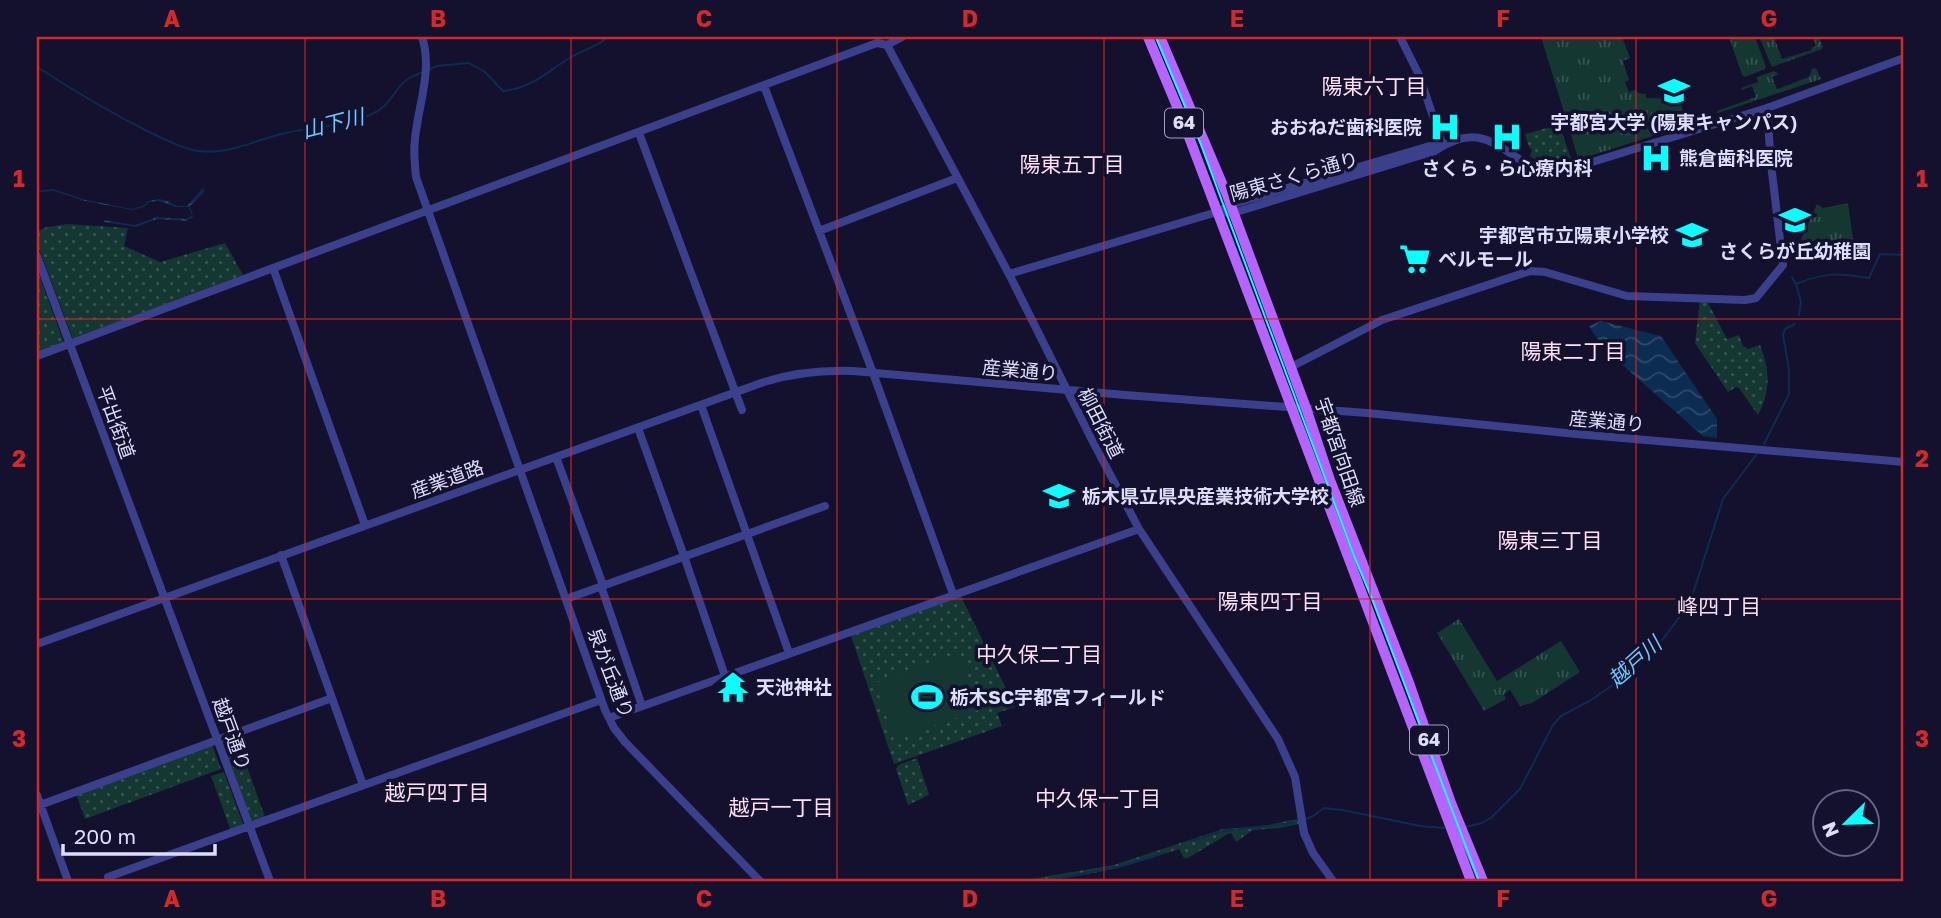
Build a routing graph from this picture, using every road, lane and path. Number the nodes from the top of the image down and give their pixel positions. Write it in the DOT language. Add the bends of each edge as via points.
graph roads {
  1 [pos="422,37"];
  2 [pos="902,37"];
  3 [pos="1147,37"];
  4 [pos="1160,37"];
  5 [pos="1400,37"];
  6 [pos="887,45"];
  7 [pos="1904,58"];
  8 [pos="764,86"];
  9 [pos="1767,108"];
  10 [pos="639,132"];
  11 [pos="1443,146"];
  12 [pos="957,177"];
  13 [pos="1231,209"];
  14 [pos="428,211"];
  15 [pos="1217,212"];
  16 [pos="819,231"];
  17 [pos="37,256"];
  18 [pos="272,268"];
  19 [pos="1009,274"];
  20 [pos="70,344"];
  21 [pos="37,356"];
  22 [pos="1291,367"];
  23 [pos="873,373"];
  24 [pos="1067,390"];
  25 [pos="735,392"];
  26 [pos="701,405"];
  27 [pos="1291,407"];
  28 [pos="1306,408"];
  29 [pos="742,410"];
  30 [pos="638,428"];
  31 [pos="556,457"];
  32 [pos="1904,462"];
  33 [pos="520,470"];
  34 [pos="825,506"];
  35 [pos="365,525"];
  36 [pos="1139,529"];
  37 [pos="747,534"];
  38 [pos="281,555"];
  39 [pos="684,555"];
  40 [pos="602,585"];
  41 [pos="953,594"];
  42 [pos="164,598"];
  43 [pos="566,598"];
  44 [pos="37,644"];
  45 [pos="789,653"];
  46 [pos="725,676"];
  47 [pos="332,698"];
  48 [pos="601,700"];
  49 [pos="642,706"];
  50 [pos="609,718"];
  51 [pos="217,740"];
  52 [pos="363,785"];
  53 [pos="37,795"];
  54 [pos="40,804"];
  55 [pos="249,827"];
  56 [pos="107,877"];
  57 [pos="68,881"];
  58 [pos="270,881"];
  59 [pos="760,881"];
  60 [pos="1333,881"];
  61 [pos="1471,881"];
  62 [pos="1483,881"];
  1 -- 14 [label="street, 泉が丘通り" via="425,72 414,157"];
  2 -- 6 [label="street"];
  3 -- 15 [label="main road, 宇都宮向田線 / 64"];
  4 -- 13 [label="main road, 宇都宮向田線 / 64"];
  5 -- 11 [label="street" via="1419,75"];
  6 -- 8 [label="street" via="877,43"];
  6 -- 12 [label="street, 柳田街道"];
  7 -- 9 [label="street, 陽東さくら通り"];
  8 -- 10 [label="street"];
  8 -- 16 [label="street"];
  9 -- 11 [label="street, 陽東さくら通り" via="1560,172 1536,169 1499,144 1481,138"];
  9 -- 22 [label="street" via="1783,265 1756,299 1628,296 1530,271 1382,320"];
  10 -- 14 [label="street"];
  10 -- 25 [label="street"];
  11 -- 13 [label="street, 陽東さくら通り"];
  12 -- 16 [label="street"];
  12 -- 19 [label="street, 柳田街道"];
  13 -- 15 [label="street, 陽東さくら通り"];
  13 -- 22 [label="main road, 宇都宮向田線 / 64"];
  14 -- 18 [label="street"];
  14 -- 33 [label="street, 泉が丘通り"];
  15 -- 19 [label="street, 陽東さくら通り"];
  15 -- 27 [label="main road, 宇都宮向田線 / 64"];
  16 -- 23 [label="street"];
  17 -- 20 [label="street, 平出街道"];
  18 -- 20 [label="street"];
  18 -- 35 [label="street"];
  19 -- 24 [label="street, 柳田街道"];
  20 -- 21 [label="street"];
  20 -- 42 [label="street, 平出街道"];
  22 -- 28 [label="main road, 宇都宮向田線 / 64"];
  23 -- 24 [label="street, 産業通り"];
  23 -- 25 [label="street, 産業道路" via="810,372"];
  23 -- 41 [label="street"];
  24 -- 27 [label="street, 産業通り"];
  24 -- 36 [label="street, 柳田街道"];
  25 -- 26 [label="street, 産業道路"];
  25 -- 29 [label="street"];
  26 -- 30 [label="street, 産業道路"];
  26 -- 37 [label="street"];
  27 -- 28 [label="street"];
  27 -- 61 [label="main road, 宇都宮向田線 / 64"];
  28 -- 32 [label="street, 産業通り"];
  28 -- 62 [label="main road, 宇都宮向田線 / 64"];
  30 -- 31 [label="street, 産業道路"];
  30 -- 39 [label="street"];
  31 -- 33 [label="street, 産業道路"];
  31 -- 40 [label="street"];
  33 -- 35 [label="street, 産業道路"];
  33 -- 43 [label="street, 泉が丘通り"];
  34 -- 37 [label="street"];
  35 -- 38 [label="street, 産業道路"];
  36 -- 41 [label="street"];
  36 -- 60 [label="street, 柳田街道" via="1279,739 1295,778 1304,833"];
  37 -- 39 [label="street"];
  37 -- 45 [label="street"];
  38 -- 42 [label="street, 産業道路"];
  38 -- 47 [label="street"];
  39 -- 40 [label="street"];
  39 -- 46 [label="street"];
  40 -- 43 [label="street"];
  40 -- 49 [label="street"];
  41 -- 45 [label="street"];
  42 -- 44 [label="street, 産業道路"];
  42 -- 51 [label="street, 越戸通り"];
  43 -- 48 [label="street, 泉が丘通り"];
  45 -- 46 [label="street"];
  46 -- 49 [label="street"];
  47 -- 51 [label="street"];
  47 -- 52 [label="street"];
  48 -- 50 [label="street, 泉が丘通り"];
  48 -- 52 [label="street"];
  49 -- 50 [label="street"];
  50 -- 59 [label="street, 泉が丘通り" via="625,743"];
  51 -- 54 [label="street"];
  51 -- 55 [label="street, 越戸通り"];
  52 -- 55 [label="street"];
  53 -- 54 [label="street"];
  54 -- 57 [label="street"];
  55 -- 56 [label="street"];
  55 -- 58 [label="street, 越戸通り"];
}
